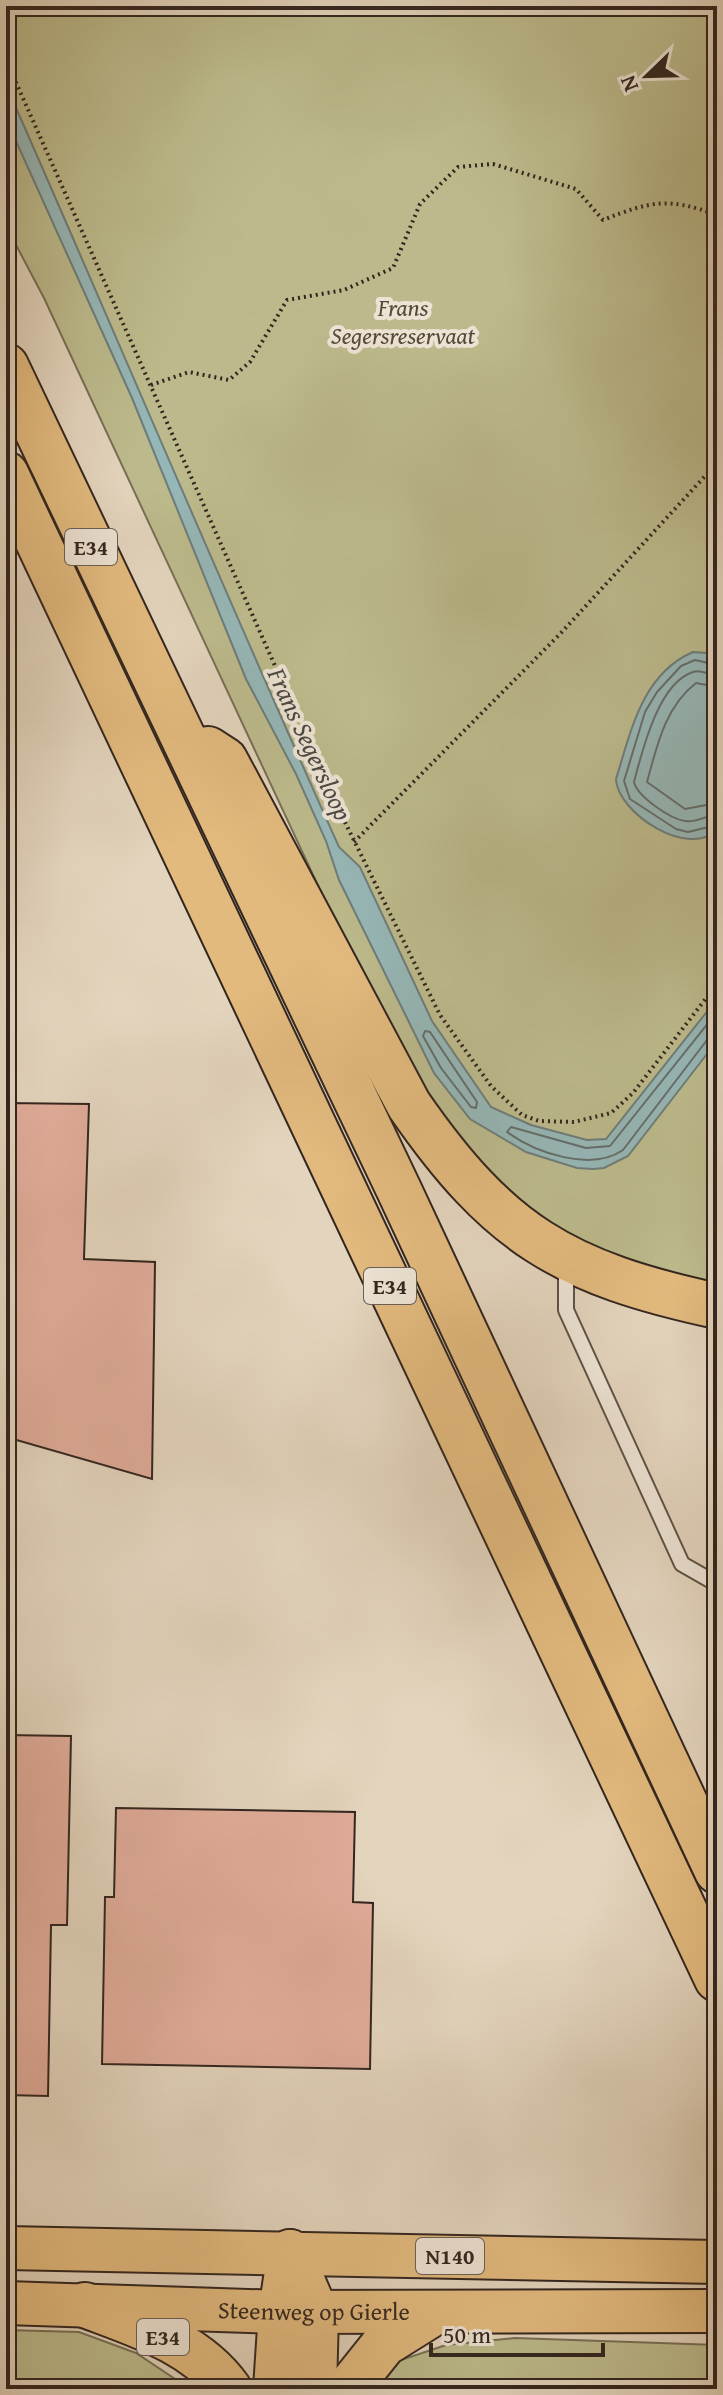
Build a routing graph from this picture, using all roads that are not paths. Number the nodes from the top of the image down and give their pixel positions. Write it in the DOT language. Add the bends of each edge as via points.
graph roads {
  1 [pos="6,366"];
  2 [pos="6,474"];
  3 [pos="176,727"];
  4 [pos="566,1261"];
  5 [pos="717,1306"];
  6 [pos="717,1584"];
  7 [pos="717,1871"];
  8 [pos="717,1979"];
  9 [pos="6,2248"];
  10 [pos="290,2252"];
  11 [pos="701,2262"];
  12 [pos="6,2303"];
  13 [pos="85,2305"];
  14 [pos="712,2311"];
  15 [pos="298,2312"];
  16 [pos="432,2314"];
  17 [pos="229,2389"];
  18 [pos="276,2389"];
  19 [pos="314,2389"];
  20 [pos="348,2389"];
  1 -- 3 [label="highway, E34"];
  2 -- 8 [label="highway, E34"];
  3 -- 4 [label="highway" via="225,760 409,1105 444,1156 497,1213"];
  3 -- 7 [label="highway, E34"];
  4 -- 5 [label="highway" via="642,1290"];
  4 -- 6 [label="lane" via="566,1310 682,1564"];
  9 -- 10 [label="main road, N140"];
  10 -- 11 [label="main road, N140"];
  10 -- 15 [label="highway"];
  12 -- 13 [label="main road, Steenweg op Gierle"];
  13 -- 15 [label="main road, Steenweg op Gierle"];
  13 -- 17 [label="highway, E34" via="148,2328 192,2354"];
  14 -- 16 [label="main road, Steenweg op Gierle"];
  15 -- 16 [label="main road, Steenweg op Gierle"];
  15 -- 18 [label="highway"];
  15 -- 19 [label="highway"];
  16 -- 20 [label="highway" via="384,2344"];
}
